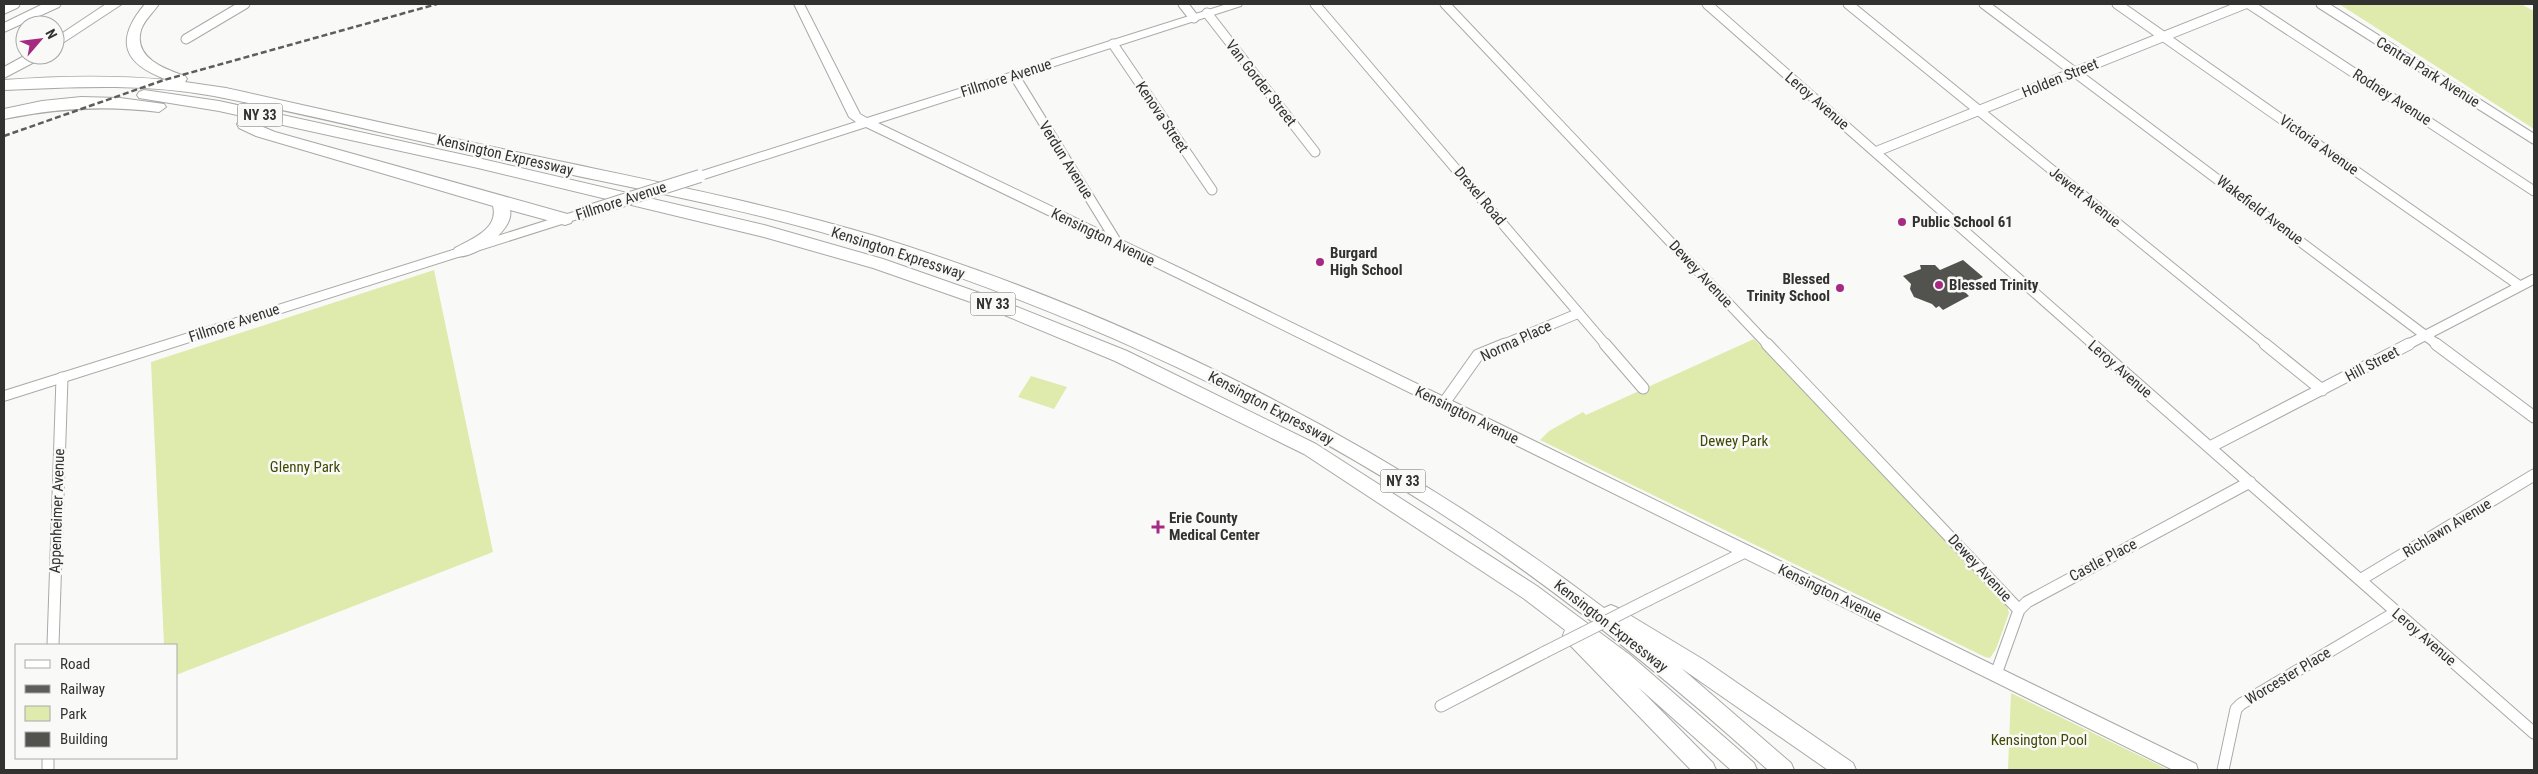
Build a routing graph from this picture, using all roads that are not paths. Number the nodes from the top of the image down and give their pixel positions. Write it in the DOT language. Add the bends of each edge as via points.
graph roads {
  1 [pos="15,4"];
  2 [pos="33,4"];
  3 [pos="54,4"];
  4 [pos="115,4"];
  5 [pos="152,4"];
  6 [pos="245,4"];
  7 [pos="800,4"];
  8 [pos="1183,4"];
  9 [pos="1237,4"];
  10 [pos="1316,4"];
  11 [pos="1445,4"];
  12 [pos="1707,4"];
  13 [pos="1848,4"];
  14 [pos="1984,4"];
  15 [pos="2117,4"];
  16 [pos="2245,4"];
  17 [pos="2250,4"];
  18 [pos="2321,4"];
  19 [pos="4,9"];
  20 [pos="1207,13"];
  21 [pos="4,17"];
  22 [pos="1194,18"];
  23 [pos="4,28"];
  24 [pos="2164,36"];
  25 [pos="65,37"];
  26 [pos="186,38"];
  27 [pos="1112,44"];
  28 [pos="19,65"];
  29 [pos="2075,72"];
  30 [pos="4,73"];
  31 [pos="1014,76"];
  32 [pos="4,85"];
  33 [pos="190,87"];
  34 [pos="4,96"];
  35 [pos="907,110"];
  36 [pos="1980,111"];
  37 [pos="4,114"];
  38 [pos="865,123"];
  39 [pos="244,124"];
  40 [pos="2534,139"];
  41 [pos="906,142"];
  42 [pos="1315,152"];
  43 [pos="1875,152"];
  44 [pos="512,173"];
  45 [pos="1212,190"];
  46 [pos="2534,191"];
  47 [pos="500,203"];
  48 [pos="572,217"];
  49 [pos="1118,244"];
  50 [pos="461,252"];
  51 [pos="2534,279"];
  52 [pos="2520,286"];
  53 [pos="1579,313"];
  54 [pos="2428,335"];
  55 [pos="62,378"];
  56 [pos="1643,388"];
  57 [pos="2322,390"];
  58 [pos="4,396"];
  59 [pos="1444,403"];
  60 [pos="2534,417"];
  61 [pos="2210,447"];
  62 [pos="2534,475"];
  63 [pos="2250,482"];
  64 [pos="1745,552"];
  65 [pos="1544,574"];
  66 [pos="2360,580"];
  67 [pos="1530,592"];
  68 [pos="2020,610"];
  69 [pos="2396,612"];
  70 [pos="53,644"];
  71 [pos="1996,674"];
  72 [pos="1441,706"];
  73 [pos="2532,727"];
  74 [pos="1706,770"];
  75 [pos="1746,770"];
  76 [pos="1783,770"];
  77 [pos="1845,770"];
  78 [pos="2190,770"];
  79 [pos="2223,770"];
  1 -- 19 [label="street"];
  2 -- 21 [label="highway"];
  3 -- 23 [label="highway"];
  4 -- 25 [label="highway"];
  5 -- 33 [label="highway" via="138,21 133,49 145,64 162,74 181,79"];
  6 -- 26 [label="street"];
  7 -- 38 [label="street, Kensington Avenue" via="855,117"];
  8 -- 22 [label="street"];
  9 -- 20 [label="street, Fillmore Avenue"];
  10 -- 53 [label="street, Drexel Road"];
  11 -- 68 [label="street, Dewey Avenue"];
  12 -- 43 [label="street, Leroy Avenue"];
  13 -- 36 [label="street, Jewett Avenue"];
  14 -- 29 [label="street, Wakefield Avenue"];
  15 -- 24 [label="street, Victoria Avenue"];
  16 -- 24 [label="street, Holden Street"];
  17 -- 46 [label="street, Rodney Avenue"];
  18 -- 40 [label="street, Central Park Avenue"];
  20 -- 22 [label="street, Fillmore Avenue"];
  20 -- 42 [label="street, Van Gorder Street"];
  22 -- 27 [label="street, Fillmore Avenue"];
  24 -- 29 [label="street, Holden Street"];
  24 -- 52 [label="street, Victoria Avenue"];
  27 -- 31 [label="street, Fillmore Avenue"];
  27 -- 45 [label="street, Kenova Street"];
  28 -- 30 [label="highway"];
  29 -- 36 [label="street, Holden Street"];
  29 -- 54 [label="street, Wakefield Avenue"];
  31 -- 35 [label="street, Fillmore Avenue"];
  31 -- 49 [label="street, Verdun Avenue"];
  32 -- 33 [label="highway, Kensington Expressway / NY 33" via="104,82"];
  33 -- 65 [label="highway, Kensington Expressway / NY 33" via="776,215 922,258 1093,323 1215,377 1380,466"];
  34 -- 44 [label="highway, Kensington Expressway / NY 33" via="88,92 170,98"];
  35 -- 38 [label="street, Fillmore Avenue"];
  35 -- 41 [label="street" via="893,124 894,132"];
  36 -- 43 [label="street, Holden Street"];
  36 -- 57 [label="street, Jewett Avenue"];
  37 -- 39 [label="highway" via="56,104 114,102 186,111"];
  38 -- 41 [label="street, Kensington Avenue"];
  38 -- 48 [label="street, Fillmore Avenue, bridge"];
  39 -- 44 [label="highway" via="472,169"];
  39 -- 47 [label="highway" via="256,131"];
  41 -- 49 [label="street, Kensington Avenue"];
  43 -- 61 [label="street, Leroy Avenue"];
  44 -- 67 [label="highway, Kensington Expressway / NY 33" via="764,231 877,263 990,303 1104,349 1310,449"];
  47 -- 48 [label="highway"];
  47 -- 50 [label="highway" via="504,214 498,225 482,241"];
  48 -- 50 [label="street, Fillmore Avenue"];
  49 -- 59 [label="street, Kensington Avenue"];
  50 -- 55 [label="street, Fillmore Avenue"];
  51 -- 52 [label="street, Hill Street"];
  52 -- 54 [label="street, Hill Street"];
  53 -- 56 [label="street, Drexel Road"];
  53 -- 59 [label="street, Norma Place" via="1478,355"];
  54 -- 57 [label="street, Hill Street"];
  54 -- 60 [label="street, Wakefield Avenue"];
  55 -- 58 [label="street, Fillmore Avenue"];
  55 -- 70 [label="street, Appenheimer Avenue"];
  57 -- 61 [label="street, Hill Street"];
  59 -- 64 [label="street, Kensington Avenue"];
  61 -- 63 [label="street, Leroy Avenue"];
  62 -- 66 [label="street, Richlawn Avenue"];
  63 -- 66 [label="street, Leroy Avenue"];
  63 -- 68 [label="street, Castle Place" via="2044,592"];
  64 -- 71 [label="street, Kensington Avenue"];
  64 -- 72 [label="street, bridge"];
  65 -- 76 [label="highway, Kensington Expressway / NY 33" via="1701,697"];
  65 -- 77 [label="highway" via="1698,667"];
  66 -- 69 [label="street, Leroy Avenue"];
  67 -- 74 [label="highway"];
  67 -- 75 [label="highway, Kensington Expressway / NY 33" via="1623,661"];
  68 -- 71 [label="street"];
  69 -- 73 [label="street, Leroy Avenue"];
  69 -- 79 [label="street, Worcester Place" via="2241,704 2236,709"];
  71 -- 78 [label="street, Kensington Avenue"];
}
